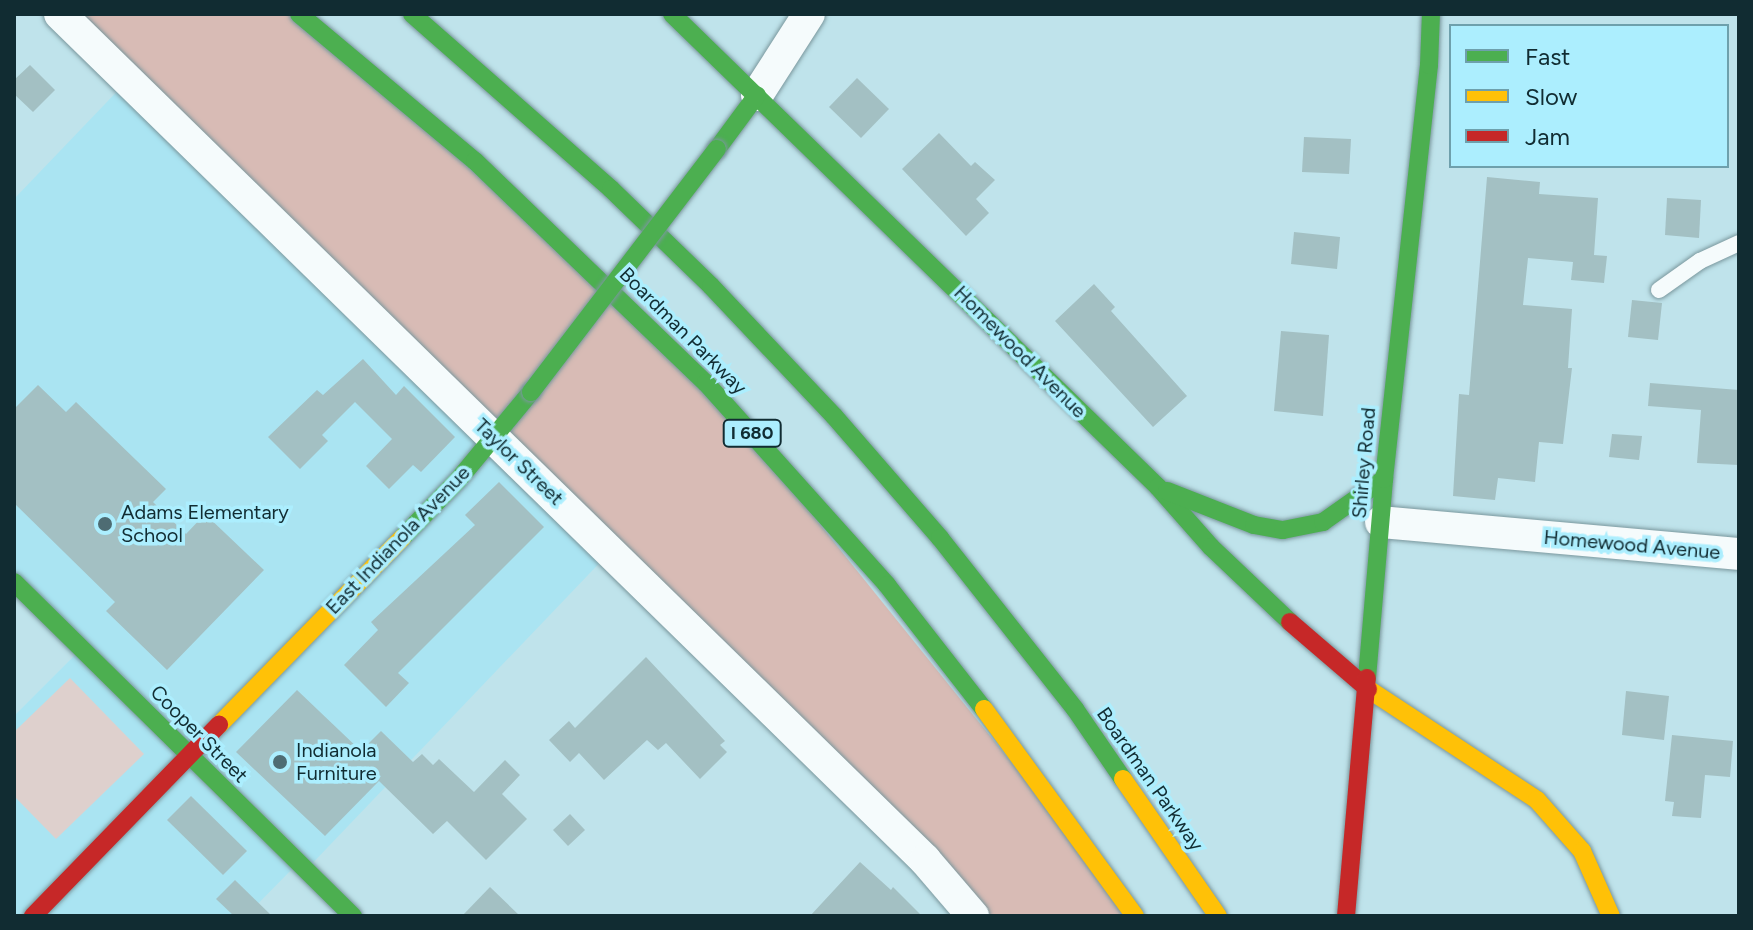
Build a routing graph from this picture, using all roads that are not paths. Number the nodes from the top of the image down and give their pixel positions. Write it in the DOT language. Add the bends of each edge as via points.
graph roads {
  1 [pos="60,14"];
  2 [pos="299,14"];
  3 [pos="412,14"];
  4 [pos="672,14"];
  5 [pos="809,14"];
  6 [pos="1431,14"];
  7 [pos="757,95"];
  8 [pos="1739,243"];
  9 [pos="1659,290"];
  10 [pos="494,438"];
  11 [pos="1384,479"];
  12 [pos="1158,487"];
  13 [pos="1381,522"];
  14 [pos="1739,554"];
  15 [pos="14,582"];
  16 [pos="1368,689"];
  17 [pos="190,755"];
  18 [pos="1347,911"];
  19 [pos="33,916"];
  20 [pos="353,916"];
  21 [pos="973,916"];
  22 [pos="1135,916"];
  23 [pos="1218,916"];
  24 [pos="1611,916"];
  1 -- 10 [label="street, Taylor Street"];
  2 -- 22 [label="main road, Boardman Parkway / I 680" via="475,161 716,394 815,501 951,665"];
  3 -- 23 [label="main road, Boardman Parkway" via="611,189 834,416 940,538 1075,709"];
  4 -- 7 [label="main road, Homewood Avenue"];
  5 -- 7 [label="street, East Indianola Avenue"];
  6 -- 11 [label="main road, Shirley Road"];
  7 -- 10 [label="main road, East Indianola Avenue, bridge"];
  7 -- 12 [label="main road, Homewood Avenue"];
  8 -- 9 [label="lane" via="1700,261"];
  10 -- 17 [label="main road, East Indianola Avenue"];
  10 -- 21 [label="street, Taylor Street" via="925,860"];
  11 -- 12 [label="main road" via="1323,522 1283,530 1254,525"];
  11 -- 13 [label="main road, Shirley Road"];
  12 -- 16 [label="main road, Homewood Avenue" via="1211,547"];
  13 -- 14 [label="street, Homewood Avenue"];
  13 -- 16 [label="main road, Shirley Road"];
  15 -- 17 [label="main road, Cooper Street"];
  16 -- 18 [label="main road, Shirley Road"];
  16 -- 24 [label="main road, Homewood Avenue" via="1537,800 1582,851"];
  17 -- 19 [label="main road, East Indianola Avenue"];
  17 -- 20 [label="main road, Cooper Street"];
}
